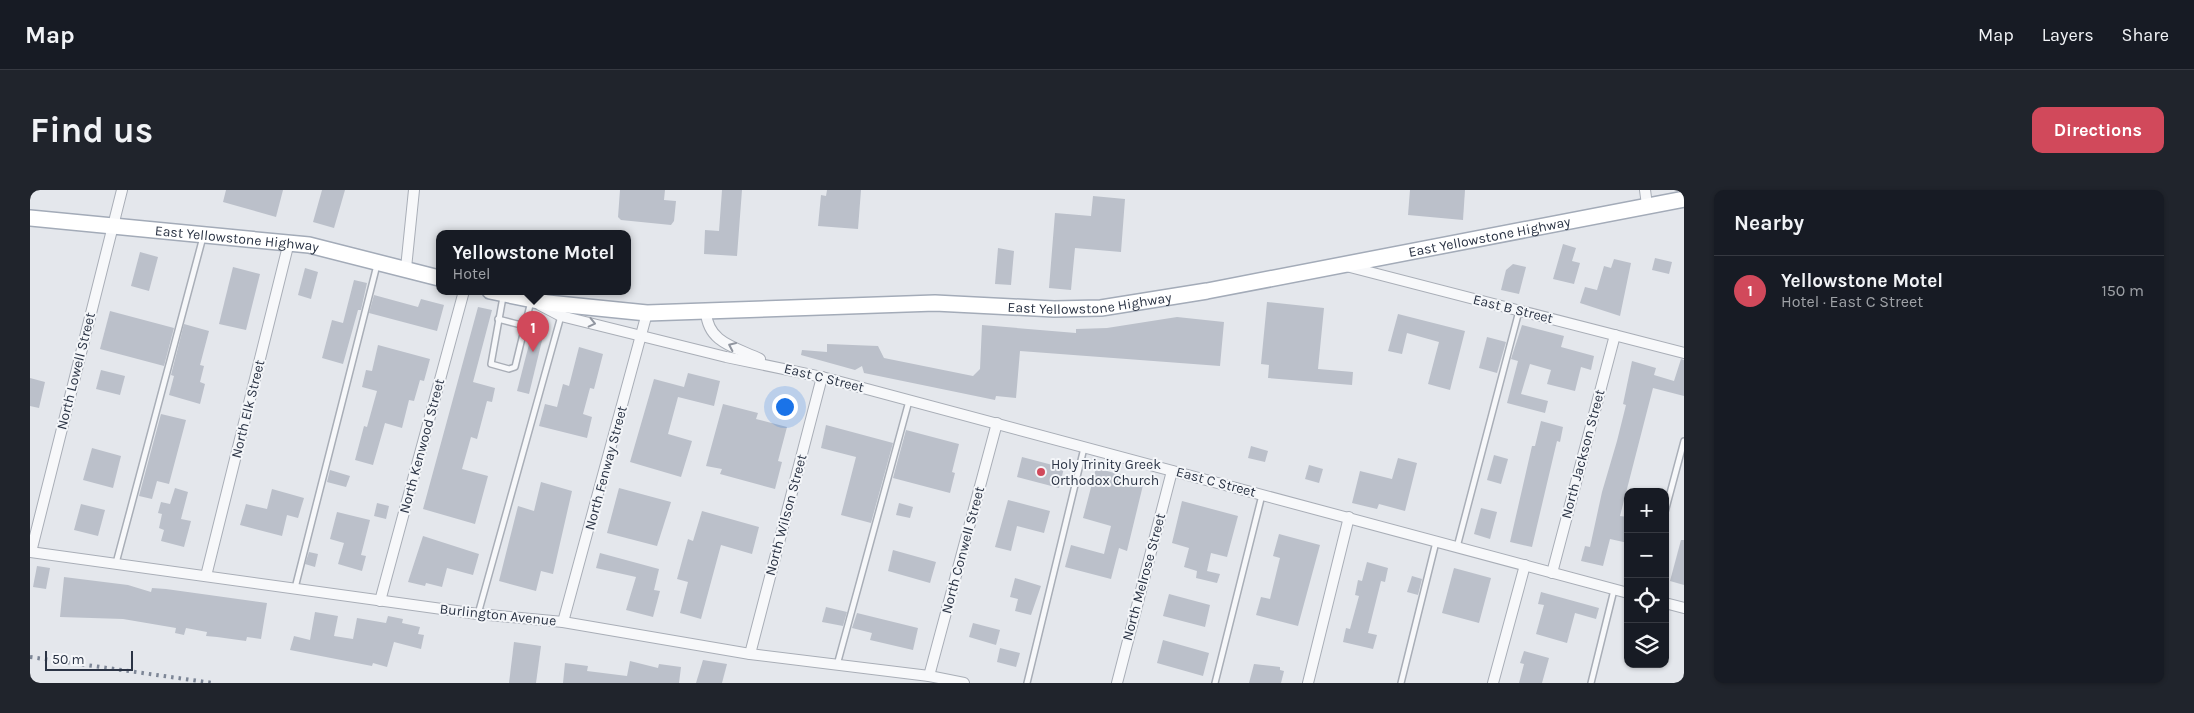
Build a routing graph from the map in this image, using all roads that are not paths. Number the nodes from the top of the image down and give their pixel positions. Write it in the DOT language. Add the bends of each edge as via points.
graph roads {
  1 [pos="122,190"];
  2 [pos="414,190"];
  3 [pos="1646,197"];
  4 [pos="1684,199"];
  5 [pos="30,218"];
  6 [pos="112,226"];
  7 [pos="204,234"];
  8 [pos="289,242"];
  9 [pos="378,261"];
  10 [pos="1342,265"];
  11 [pos="406,268"];
  12 [pos="436,277"];
  13 [pos="463,295"];
  14 [pos="497,295"];
  15 [pos="510,295"];
  16 [pos="531,300"];
  17 [pos="1520,311"];
  18 [pos="706,312"];
  19 [pos="647,313"];
  20 [pos="561,316"];
  21 [pos="498,319"];
  22 [pos="525,326"];
  23 [pos="642,335"];
  24 [pos="1615,335"];
  25 [pos="1684,353"];
  26 [pos="774,366"];
  27 [pos="822,377"];
  28 [pos="909,401"];
  29 [pos="997,423"];
  30 [pos="1684,441"];
  31 [pos="1084,448"];
  32 [pos="1172,471"];
  33 [pos="1262,495"];
  34 [pos="1669,497"];
  35 [pos="1349,517"];
  36 [pos="1436,542"];
  37 [pos="1457,547"];
  38 [pos="31,552"];
  39 [pos="116,563"];
  40 [pos="1525,565"];
  41 [pos="1552,572"];
  42 [pos="206,576"];
  43 [pos="294,589"];
  44 [pos="1614,590"];
  45 [pos="1624,593"];
  46 [pos="380,601"];
  47 [pos="1669,604"];
  48 [pos="1684,608"];
  49 [pos="478,614"];
  50 [pos="563,622"];
  51 [pos="750,654"];
  52 [pos="837,665"];
  53 [pos="929,676"];
  54 [pos="964,683"];
  55 [pos="1027,683"];
  56 [pos="1117,683"];
  57 [pos="1215,683"];
  58 [pos="1308,683"];
  59 [pos="1401,683"];
  60 [pos="1494,683"];
  61 [pos="1591,683"];
  1 -- 6 [label="street, North Lowell Street"];
  2 -- 11 [label="street"];
  3 -- 4 [label="main road, East Yellowstone Highway"];
  3 -- 10 [label="main road, East Yellowstone Highway"];
  5 -- 6 [label="main road, East Yellowstone Highway"];
  6 -- 7 [label="main road, East Yellowstone Highway"];
  6 -- 38 [label="street, North Lowell Street"];
  7 -- 8 [label="main road, East Yellowstone Highway"];
  7 -- 39 [label="lane"];
  8 -- 9 [label="main road, East Yellowstone Highway"];
  8 -- 42 [label="street, North Elk Street"];
  9 -- 11 [label="main road, East Yellowstone Highway"];
  9 -- 43 [label="lane"];
  10 -- 17 [label="street, East B Street"];
  10 -- 18 [label="main road, East Yellowstone Highway" via="1101,308 935,303"];
  11 -- 12 [label="main road, East Yellowstone Highway"];
  13 -- 46 [label="street, North Kenwood Street"];
  14 -- 21 [label="lane"];
  15 -- 16 [label="main road, East Yellowstone Highway"];
  16 -- 19 [label="main road, East Yellowstone Highway"];
  16 -- 20 [label="street, East C Street"];
  16 -- 22 [label="lane"];
  17 -- 24 [label="street, East B Street"];
  17 -- 37 [label="lane"];
  18 -- 19 [label="main road, East Yellowstone Highway"];
  26 -- 18 [label="street, East C Street, one-way" via="719,340 707,327"];
  19 -- 23 [label="street, North Fenway Street"];
  20 -- 23 [label="street, East C Street, one-way"];
  20 -- 49 [label="lane"];
  21 -- 22 [label="lane"];
  21 -- 22 [label="lane" via="490,364 509,369 515,367"];
  23 -- 26 [label="street, East C Street"];
  23 -- 50 [label="street, North Fenway Street"];
  24 -- 25 [label="street, East B Street"];
  24 -- 41 [label="street, North Jackson Street"];
  26 -- 27 [label="street, East C Street"];
  27 -- 28 [label="street, East C Street"];
  27 -- 51 [label="street, North Wilson Street"];
  28 -- 29 [label="street, East C Street"];
  28 -- 52 [label="lane"];
  29 -- 31 [label="street, East C Street"];
  29 -- 53 [label="street, North Conwell Street"];
  30 -- 34 [label="lane"];
  31 -- 32 [label="street, East C Street"];
  31 -- 55 [label="lane"];
  32 -- 33 [label="street, East C Street"];
  32 -- 56 [label="street, North Melrose Street"];
  33 -- 35 [label="street, East C Street"];
  33 -- 57 [label="lane"];
  35 -- 36 [label="street, East C Street"];
  35 -- 58 [label="street"];
  36 -- 37 [label="street, East C Street"];
  36 -- 59 [label="lane"];
  37 -- 40 [label="street, East C Street"];
  38 -- 39 [label="street, Burlington Avenue"];
  39 -- 42 [label="street, Burlington Avenue"];
  40 -- 41 [label="street, East C Street"];
  40 -- 60 [label="street"];
  41 -- 44 [label="street, East C Street"];
  42 -- 43 [label="street, Burlington Avenue"];
  43 -- 46 [label="street, Burlington Avenue"];
  44 -- 45 [label="street, East C Street"];
  44 -- 61 [label="lane"];
  46 -- 49 [label="street, Burlington Avenue"];
  47 -- 48 [label="street"];
  49 -- 50 [label="street, Burlington Avenue"];
  50 -- 51 [label="street, Burlington Avenue"];
  51 -- 52 [label="street, Burlington Avenue"];
  52 -- 53 [label="street, Burlington Avenue"];
  53 -- 54 [label="street, Burlington Avenue"];
}
